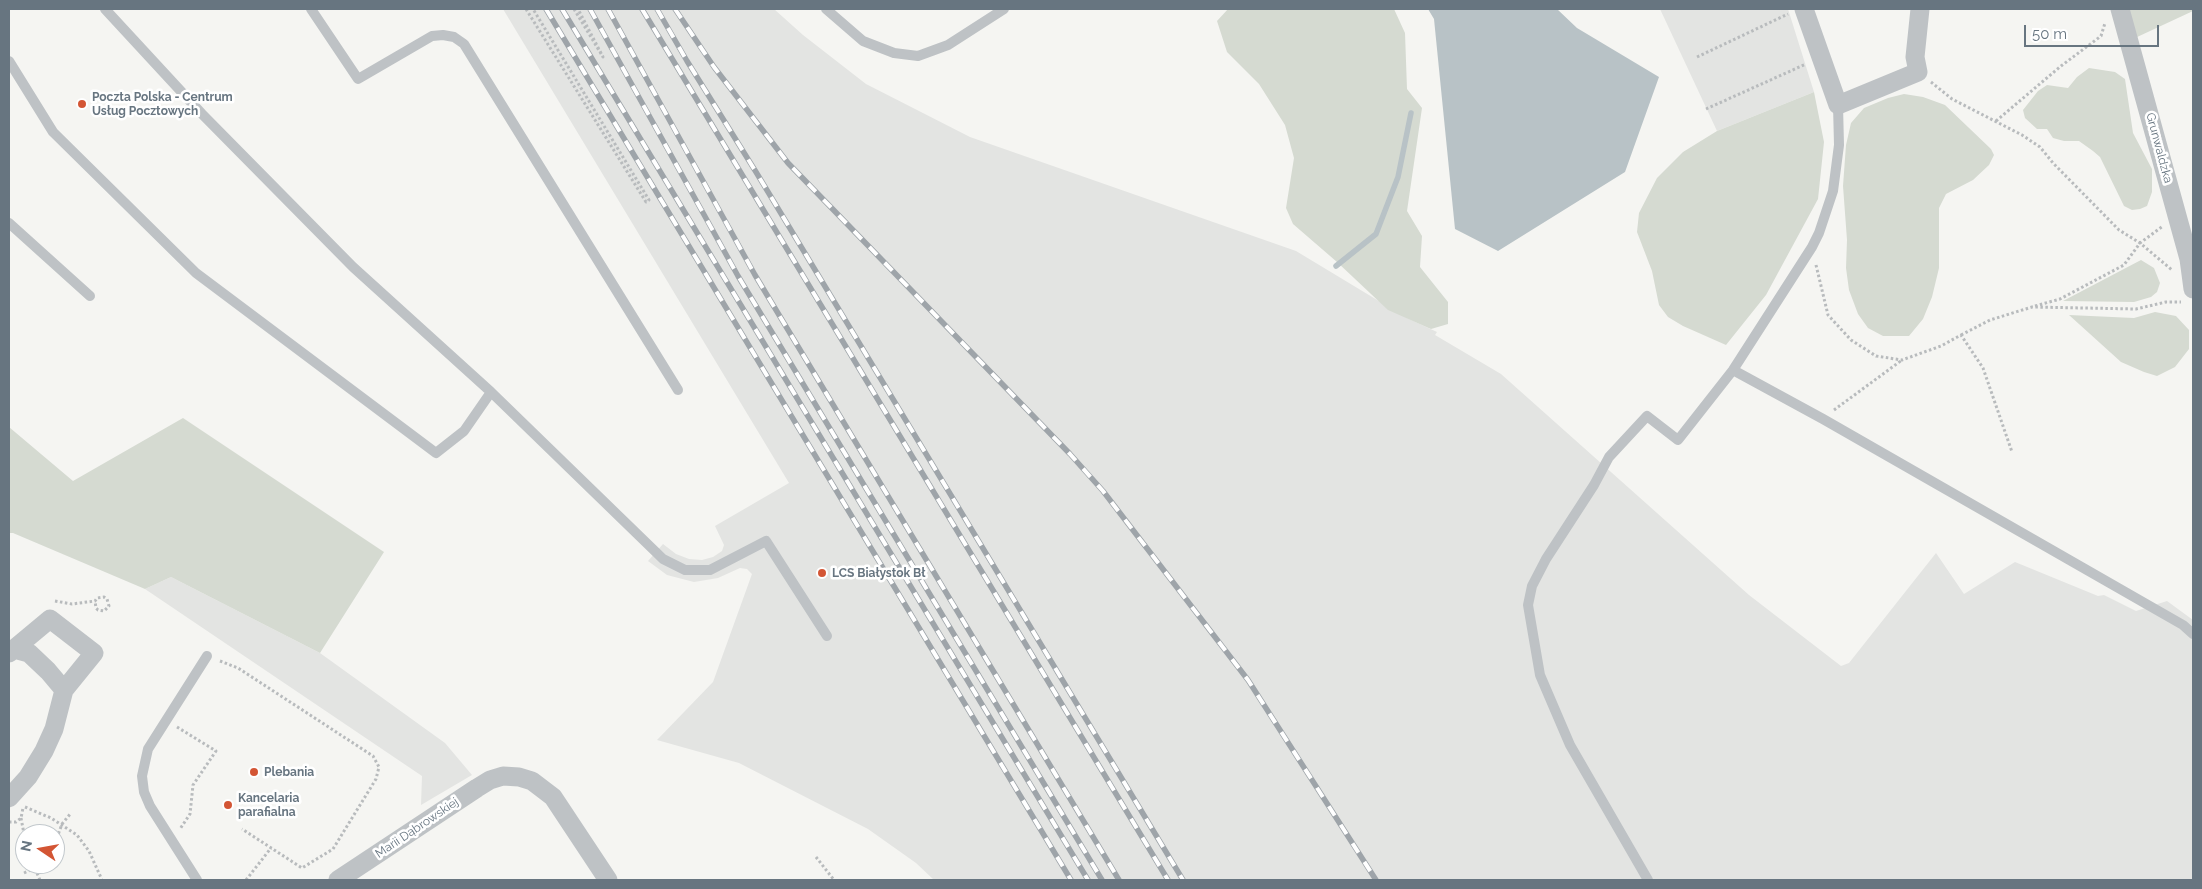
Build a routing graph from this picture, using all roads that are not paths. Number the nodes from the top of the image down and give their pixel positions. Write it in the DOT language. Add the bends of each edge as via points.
graph roads {
  1 [pos="105,9"];
  2 [pos="311,9"];
  3 [pos="826,9"];
  4 [pos="1004,9"];
  5 [pos="1920,9"];
  6 [pos="1798,11"];
  7 [pos="2114,13"];
  8 [pos="9,61"];
  9 [pos="1838,105"];
  10 [pos="9,222"];
  11 [pos="90,296"];
  12 [pos="2189,296"];
  13 [pos="1733,370"];
  14 [pos="678,390"];
  15 [pos="491,392"];
  16 [pos="2193,634"];
  17 [pos="827,636"];
  18 [pos="11,651"];
  19 [pos="208,656"];
  20 [pos="64,690"];
  21 [pos="16,802"];
  22 [pos="197,880"];
  23 [pos="338,880"];
  24 [pos="608,880"];
  25 [pos="1648,880"];
  1 -- 15 [label="lane" via="202,114 354,267"];
  2 -- 14 [label="lane" via="358,79 426,39 444,35 460,39"];
  3 -- 4 [label="lane" via="863,41 894,53 918,56 948,45"];
  5 -- 9 [label="street" via="1917,64"];
  6 -- 9 [label="street" via="1823,57"];
  7 -- 12 [label="street, Grunwaldzka" via="2189,259"];
  8 -- 15 [label="lane" via="53,132 196,273 436,453 464,431"];
  9 -- 13 [label="lane" via="1839,145 1833,191 1819,233"];
  10 -- 11 [label="lane"];
  13 -- 16 [label="lane" via="2183,624"];
  13 -- 25 [label="lane" via="1678,440 1647,416 1609,457 1546,559 1532,586 1528,605 1540,675 1570,745"];
  15 -- 17 [label="lane" via="669,563 692,571 710,570 766,541"];
  18 -- 20 [label="street" via="29,654"];
  18 -- 20 [label="street" via="50,619 94,653"];
  19 -- 22 [label="lane" via="148,749 142,776 144,792"];
  20 -- 21 [label="street" via="54,729"];
  23 -- 24 [label="street, Marii Dąbrowskiej" via="477,788 497,778 519,777 553,797"];
}
